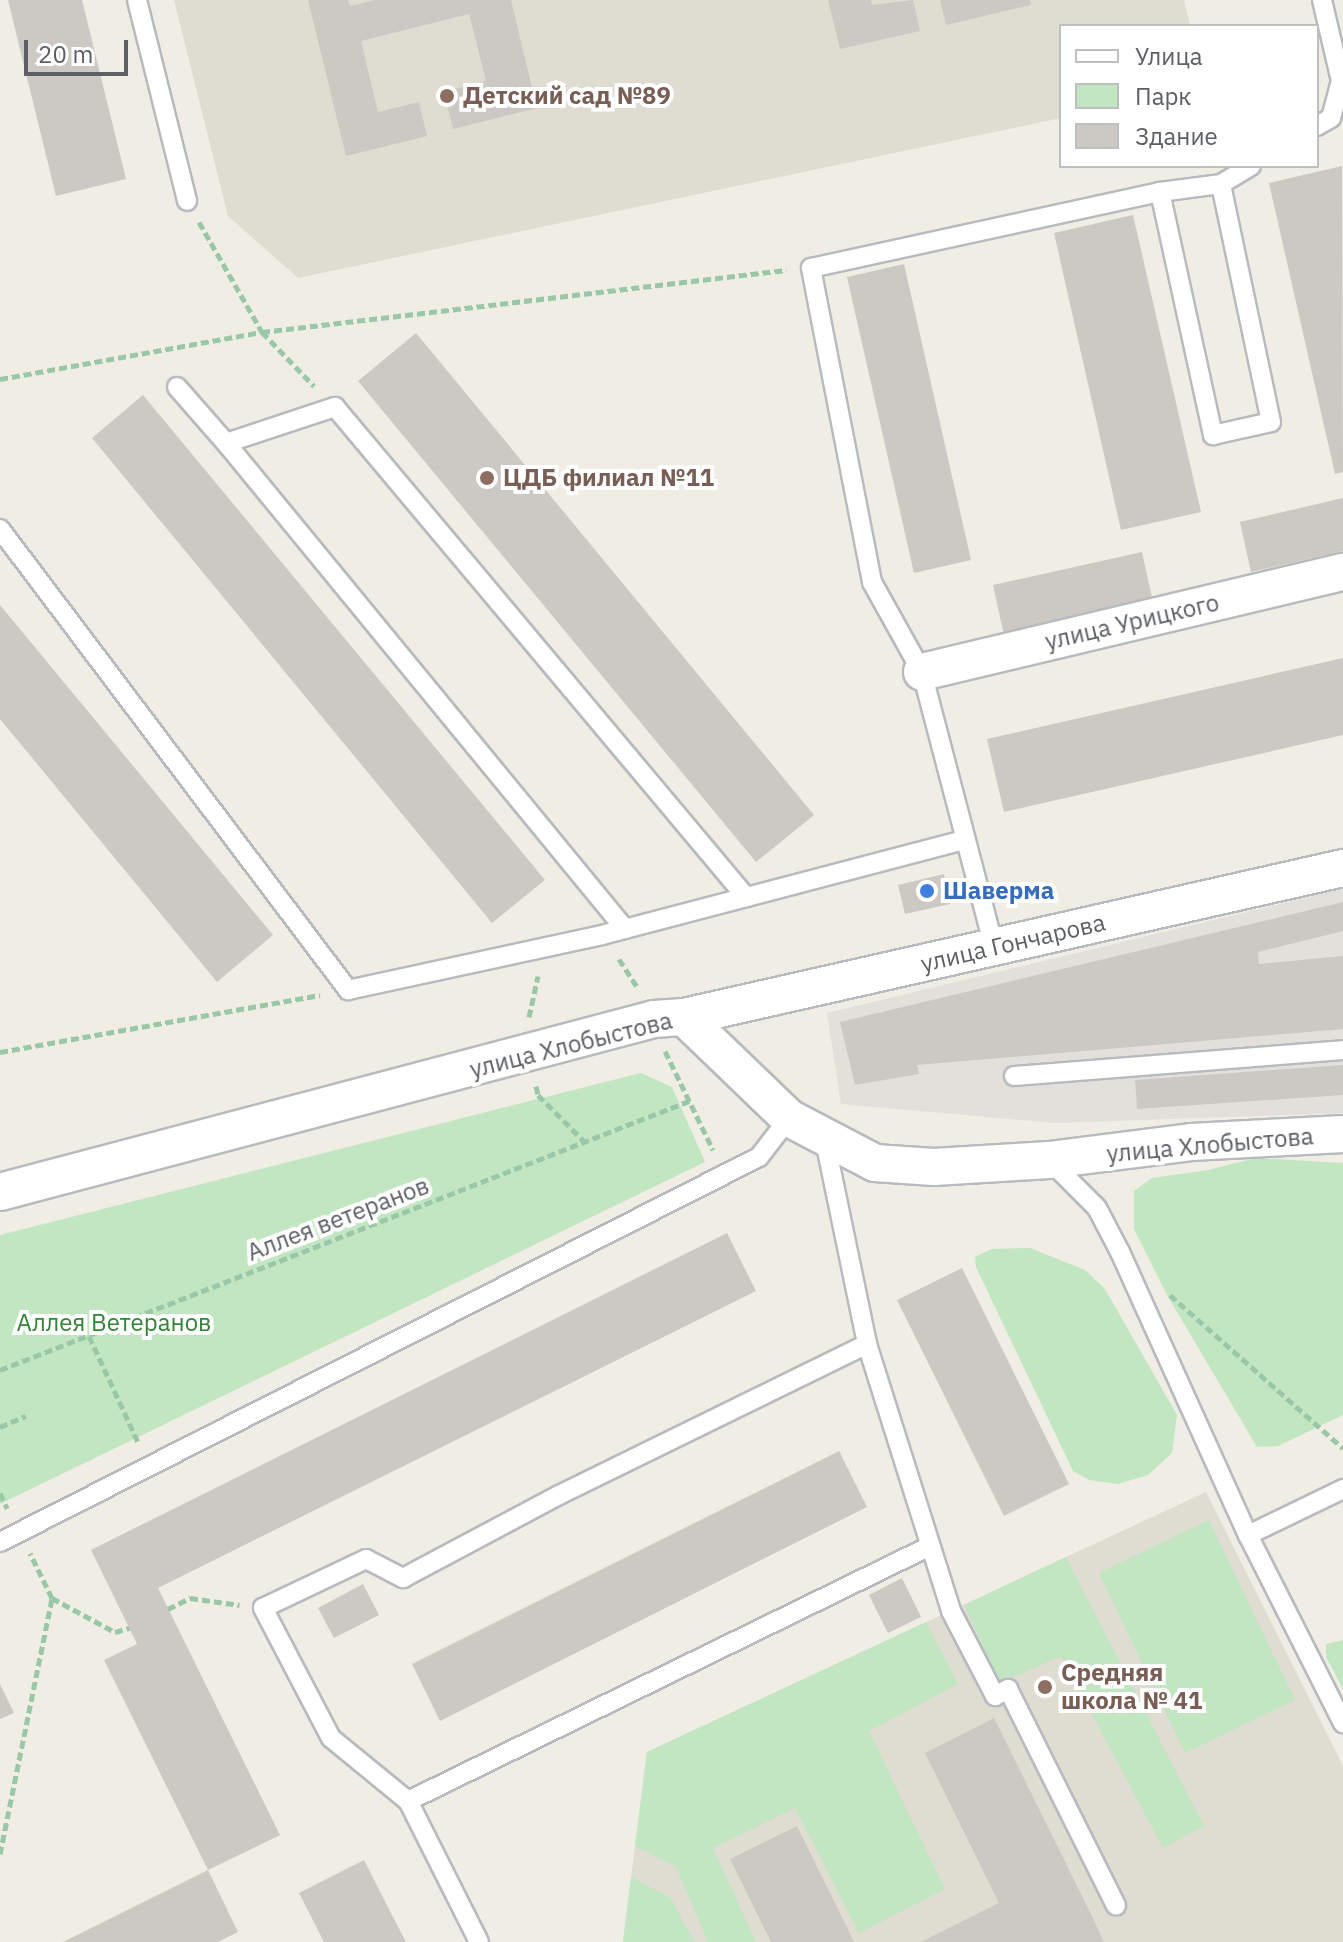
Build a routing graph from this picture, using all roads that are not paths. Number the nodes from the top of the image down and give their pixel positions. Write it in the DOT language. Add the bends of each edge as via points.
graph roads {
  1 [pos="137,0"];
  2 [pos="1322,0"];
  3 [pos="1319,125"];
  4 [pos="1248,168"];
  5 [pos="1221,184"];
  6 [pos="1160,192"];
  7 [pos="187,201"];
  8 [pos="177,387"];
  9 [pos="226,443"];
  10 [pos="0,529"];
  11 [pos="1343,572"];
  12 [pos="922,672"];
  13 [pos="963,840"];
  14 [pos="1343,868"];
  15 [pos="746,897"];
  16 [pos="625,929"];
  17 [pos="994,947"];
  18 [pos="684,1017"];
  19 [pos="1343,1050"];
  20 [pos="1014,1076"];
  21 [pos="789,1118"];
  22 [pos="1343,1134"];
  23 [pos="824,1136"];
  24 [pos="1049,1160"];
  25 [pos="0,1192"];
  26 [pos="867,1344"];
  27 [pos="1343,1489"];
  28 [pos="1248,1535"];
  29 [pos="0,1542"];
  30 [pos="928,1547"];
  31 [pos="1343,1723"];
  32 [pos="408,1801"];
  33 [pos="1116,1906"];
  34 [pos="479,1942"];
  1 -- 7 [label="lane"];
  2 -- 3 [label="lane" via="1341,81 1331,118"];
  4 -- 5 [label="lane"];
  5 -- 6 [label="lane"];
  5 -- 6 [label="lane" via="1271,422 1213,435"];
  6 -- 12 [label="lane" via="811,268 872,582"];
  8 -- 9 [label="lane"];
  9 -- 15 [label="lane" via="335,407"];
  9 -- 16 [label="lane"];
  10 -- 16 [label="lane" via="348,990"];
  11 -- 12 [label="street, улица Урицкого"];
  12 -- 13 [label="lane"];
  13 -- 15 [label="lane"];
  13 -- 17 [label="lane"];
  14 -- 17 [label="street, улица Гончарова"];
  15 -- 16 [label="lane"];
  17 -- 18 [label="street, улица Гончарова"];
  18 -- 21 [label="street, улица Хлобыстова"];
  18 -- 25 [label="street, улица Хлобыстова" via="654,1019"];
  19 -- 20 [label="lane"];
  21 -- 23 [label="street, улица Хлобыстова"];
  21 -- 29 [label="lane" via="759,1157"];
  22 -- 24 [label="street, улица Хлобыстова" via="1191,1142"];
  23 -- 24 [label="street, улица Хлобыстова" via="875,1163 934,1167"];
  23 -- 26 [label="lane"];
  24 -- 28 [label="lane" via="1097,1208"];
  26 -- 30 [label="lane"];
  26 -- 32 [label="lane" via="403,1578 366,1559 263,1608 331,1738"];
  27 -- 28 [label="lane"];
  28 -- 31 [label="lane"];
  30 -- 32 [label="lane"];
  30 -- 33 [label="lane" via="951,1611 995,1696 1008,1689"];
  32 -- 34 [label="lane"];
}
